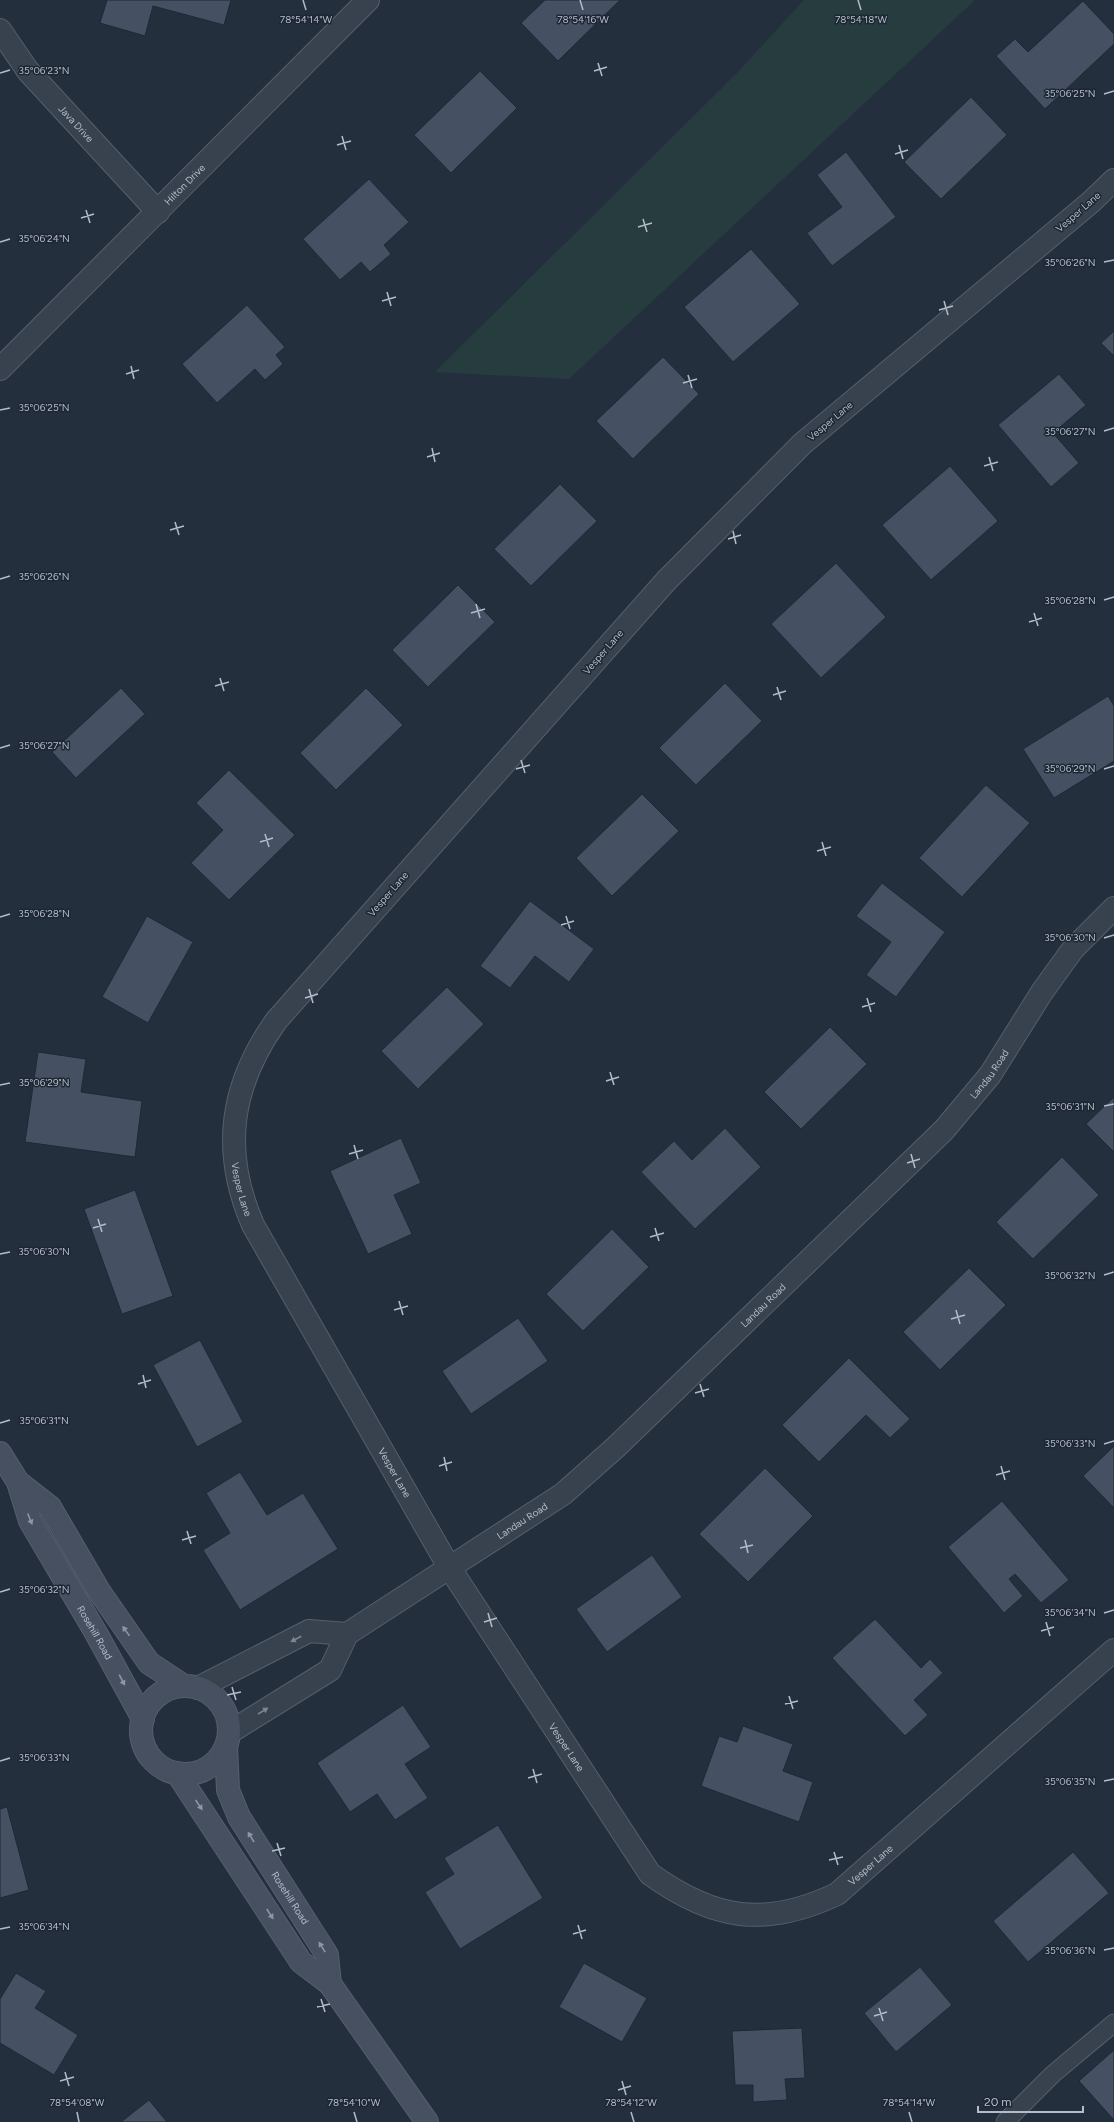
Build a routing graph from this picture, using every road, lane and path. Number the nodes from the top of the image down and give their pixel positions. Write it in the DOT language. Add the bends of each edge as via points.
graph roads {
  1 [pos="368,0"];
  2 [pos="0,30"];
  3 [pos="1114,180"];
  4 [pos="158,212"];
  5 [pos="0,369"];
  6 [pos="1114,908"];
  7 [pos="0,1453"];
  8 [pos="18,1482"];
  9 [pos="449,1566"];
  10 [pos="347,1634"];
  11 [pos="1114,1650"];
  12 [pos="191,1687"];
  13 [pos="142,1719"];
  14 [pos="228,1739"];
  15 [pos="177,1773"];
  16 [pos="330,1984"];
  17 [pos="1114,2023"];
  18 [pos="427,2122"];
  19 [pos="1005,2122"];
  1 -- 4 [label="street, Hilton Drive"];
  2 -- 4 [label="street, Java Drive" via="28,71"];
  3 -- 9 [label="street, Vesper Lane" via="802,444 666,581 276,1021 251,1062 239,1096 234,1132 234,1155 243,1203 253,1225"];
  4 -- 5 [label="street, Hilton Drive"];
  6 -- 9 [label="street, Landau Road" via="1073,949 1042,992 990,1075 944,1130 616,1447 563,1494"];
  7 -- 8 [label="main road, Rosehill Road"];
  12 -- 8 [label="main road, Rosehill Road, one-way" via="149,1663 99,1592 50,1507"];
  8 -- 13 [label="main road, Rosehill Road, one-way" via="30,1521 96,1632"];
  9 -- 10 [label="street, Landau Road"];
  9 -- 11 [label="street, Vesper Lane" via="650,1874 676,1893 698,1904 721,1911 768,1915 815,1904 837,1894"];
  10 -- 12 [label="street, one-way" via="309,1632"];
  14 -- 10 [label="street, one-way" via="330,1670"];
  12 -- 13 [label="main road" via="170,1688 148,1706"];
  12 -- 14 [label="main road" via="211,1694 222,1704 228,1718"];
  13 -- 15 [label="main road" via="145,1747 153,1759 164,1768"];
  14 -- 15 [label="main road" via="218,1759 206,1768 192,1773"];
  16 -- 14 [label="main road, Rosehill Road, one-way" via="327,1954 239,1817 228,1790"];
  15 -- 16 [label="main road, Rosehill Road, one-way" via="300,1962"];
  16 -- 18 [label="main road, Rosehill Road"];
  17 -- 19 [label="lane" via="1053,2074"];
}
